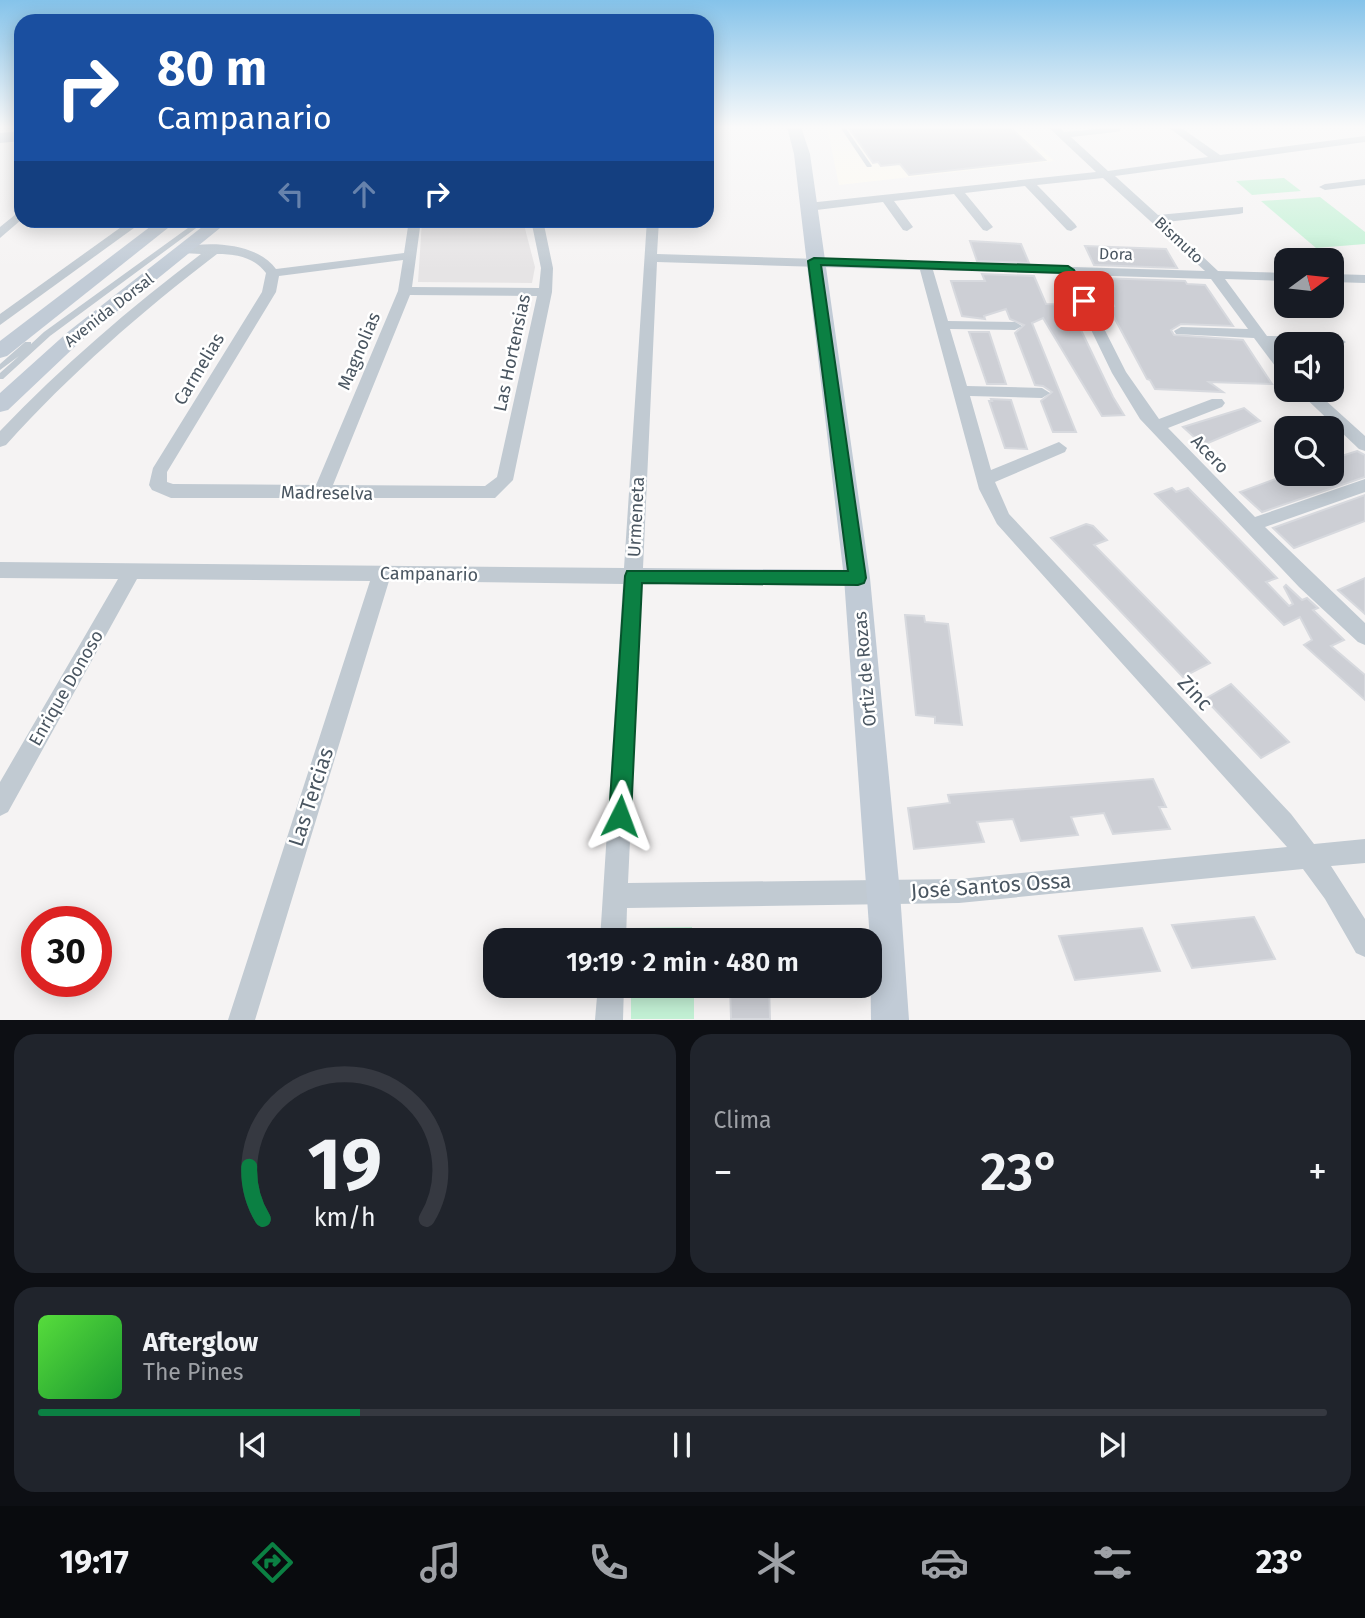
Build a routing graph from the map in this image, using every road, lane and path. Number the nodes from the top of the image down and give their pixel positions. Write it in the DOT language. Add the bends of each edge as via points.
graph roads {
  1 [pos="1107,174"];
  2 [pos="804,175"];
  3 [pos="1102,175"];
  4 [pos="1028,183"];
  5 [pos="1365,183"];
  6 [pos="1325,187"];
  7 [pos="956,190"];
  8 [pos="886,198"];
  9 [pos="808,207"];
  10 [pos="1239,210"];
  11 [pos="1156,219"];
  12 [pos="14,221"];
  13 [pos="907,227"];
  14 [pos="987,227"];
  15 [pos="1071,227"];
  16 [pos="128,228"];
  17 [pos="160,228"];
  18 [pos="186,228"];
  19 [pos="193,228"];
  20 [pos="212,228"];
  21 [pos="413,228"];
  22 [pos="539,228"];
  23 [pos="653,228"];
  24 [pos="0,234"];
  25 [pos="101,248"];
  26 [pos="186,250"];
  27 [pos="214,250"];
  28 [pos="126,256"];
  29 [pos="408,256"];
  30 [pos="651,258"];
  31 [pos="814,261"];
  32 [pos="925,265"];
  33 [pos="1068,270"];
  34 [pos="274,273"];
  35 [pos="1214,274"];
  36 [pos="1274,276"];
  37 [pos="1344,279"];
  38 [pos="1364,280"];
  39 [pos="405,291"];
  40 [pos="545,292"];
  41 [pos="3,317"];
  42 [pos="942,325"];
  43 [pos="1015,326"];
  44 [pos="0,330"];
  45 [pos="1181,331"];
  46 [pos="1259,337"];
  47 [pos="42,338"];
  48 [pos="1274,338"];
  49 [pos="0,351"];
  50 [pos="1274,356"];
  51 [pos="0,368"];
  52 [pos="0,377"];
  53 [pos="961,391"];
  54 [pos="1042,393"];
  55 [pos="1317,402"];
  56 [pos="1217,403"];
  57 [pos="0,405"];
  58 [pos="1156,426"];
  59 [pos="0,441"];
  60 [pos="1365,445"];
  61 [pos="1059,449"];
  62 [pos="985,479"];
  63 [pos="158,485"];
  64 [pos="1365,485"];
  65 [pos="496,490"];
  66 [pos="321,493"];
  67 [pos="1251,525"];
  68 [pos="0,570"];
  69 [pos="132,571"];
  70 [pos="382,573"];
  71 [pos="633,576"];
  72 [pos="858,578"];
  73 [pos="1363,631"];
  74 [pos="0,804"];
  75 [pos="1365,851"];
  76 [pos="1312,858"];
  77 [pos="883,893"];
  78 [pos="616,896"];
  79 [pos="614,928"];
  80 [pos="1365,944"];
  81 [pos="610,998"];
  82 [pos="241,1020"];
  83 [pos="609,1020"];
  84 [pos="890,1020"];
  1 -- 11 [label="street, Bismuto"];
  2 -- 9 [label="street, Ortiz de Rozas"];
  3 -- 4 [label="street"];
  4 -- 7 [label="street"];
  4 -- 15 [label="street"];
  5 -- 6 [label="street"];
  7 -- 8 [label="street"];
  7 -- 14 [label="street"];
  8 -- 9 [label="street"];
  8 -- 13 [label="street"];
  9 -- 31 [label="street, Ortiz de Rozas"];
  10 -- 11 [label="street"];
  11 -- 35 [label="street, Bismuto"];
  12 -- 24 [label="street"];
  16 -- 25 [label="street"];
  17 -- 28 [label="street, Avenida Dorsal"];
  18 -- 47 [label="lane"];
  19 -- 47 [label="lane"];
  20 -- 26 [label="street, Avenida Dorsal"];
  21 -- 29 [label="street, Magnolias"];
  22 -- 40 [label="street, Las Hortensias" via="547,268"];
  23 -- 30 [label="street, Urmeneta"];
  25 -- 28 [label="street, Avenida Dorsal"];
  25 -- 41 [label="street"];
  26 -- 27 [label="street"];
  26 -- 47 [label="street, Avenida Dorsal"];
  27 -- 34 [label="street" via="254,257"];
  27 -- 59 [label="street, Avenida Dorsal" via="142,304 41,395"];
  28 -- 47 [label="street, Avenida Dorsal"];
  29 -- 34 [label="street"];
  29 -- 39 [label="street, Magnolias"];
  30 -- 31 [label="street, Dora"];
  30 -- 71 [label="street, Urmeneta"];
  31 -- 32 [label="street, Dora"];
  31 -- 72 [label="street, Ortiz de Rozas"];
  32 -- 33 [label="street, Dora"];
  32 -- 42 [label="street, Zinc"];
  33 -- 35 [label="street, Dora"];
  33 -- 58 [label="street, Acero" via="1127,389"];
  34 -- 63 [label="street, Carmelias" via="269,292 159,472"];
  35 -- 36 [label="street, Dora"];
  35 -- 46 [label="street, Bismuto"];
  37 -- 38 [label="street"];
  39 -- 40 [label="street"];
  39 -- 66 [label="street, Magnolias"];
  40 -- 65 [label="street, Las Hortensias" via="505,480"];
  42 -- 43 [label="street"];
  42 -- 53 [label="street, Zinc"];
  44 -- 47 [label="street"];
  45 -- 46 [label="street"];
  46 -- 48 [label="street"];
  46 -- 50 [label="street, Bismuto"];
  47 -- 49 [label="street, Avenida Dorsal"];
  47 -- 51 [label="lane"];
  47 -- 52 [label="lane"];
  47 -- 57 [label="street, Avenida Dorsal"];
  53 -- 54 [label="street"];
  53 -- 62 [label="street, Zinc"];
  55 -- 60 [label="street"];
  56 -- 58 [label="street"];
  58 -- 67 [label="street, Acero"];
  61 -- 62 [label="street"];
  62 -- 76 [label="street, Zinc" via="1012,530 1254,789"];
  63 -- 66 [label="street, Madreselva" via="171,491"];
  64 -- 67 [label="street"];
  65 -- 66 [label="street, Madreselva" via="481,494"];
  67 -- 73 [label="street, Acero"];
  68 -- 69 [label="street, Campanario"];
  69 -- 70 [label="street, Campanario"];
  69 -- 74 [label="street, Enrique Donoso"];
  70 -- 71 [label="street, Campanario"];
  70 -- 82 [label="street, Las Tercias"];
  71 -- 72 [label="street, Campanario"];
  71 -- 78 [label="street, Urmeneta"];
  72 -- 77 [label="street, Ortiz de Rozas"];
  75 -- 76 [label="street, José Santos Ossa"];
  76 -- 77 [label="street, José Santos Ossa" via="959,891"];
  76 -- 80 [label="street, Zinc"];
  77 -- 78 [label="street, José Santos Ossa"];
  77 -- 84 [label="street, Ortiz de Rozas"];
  78 -- 79 [label="street, Urmeneta"];
  81 -- 83 [label="street"];
}
